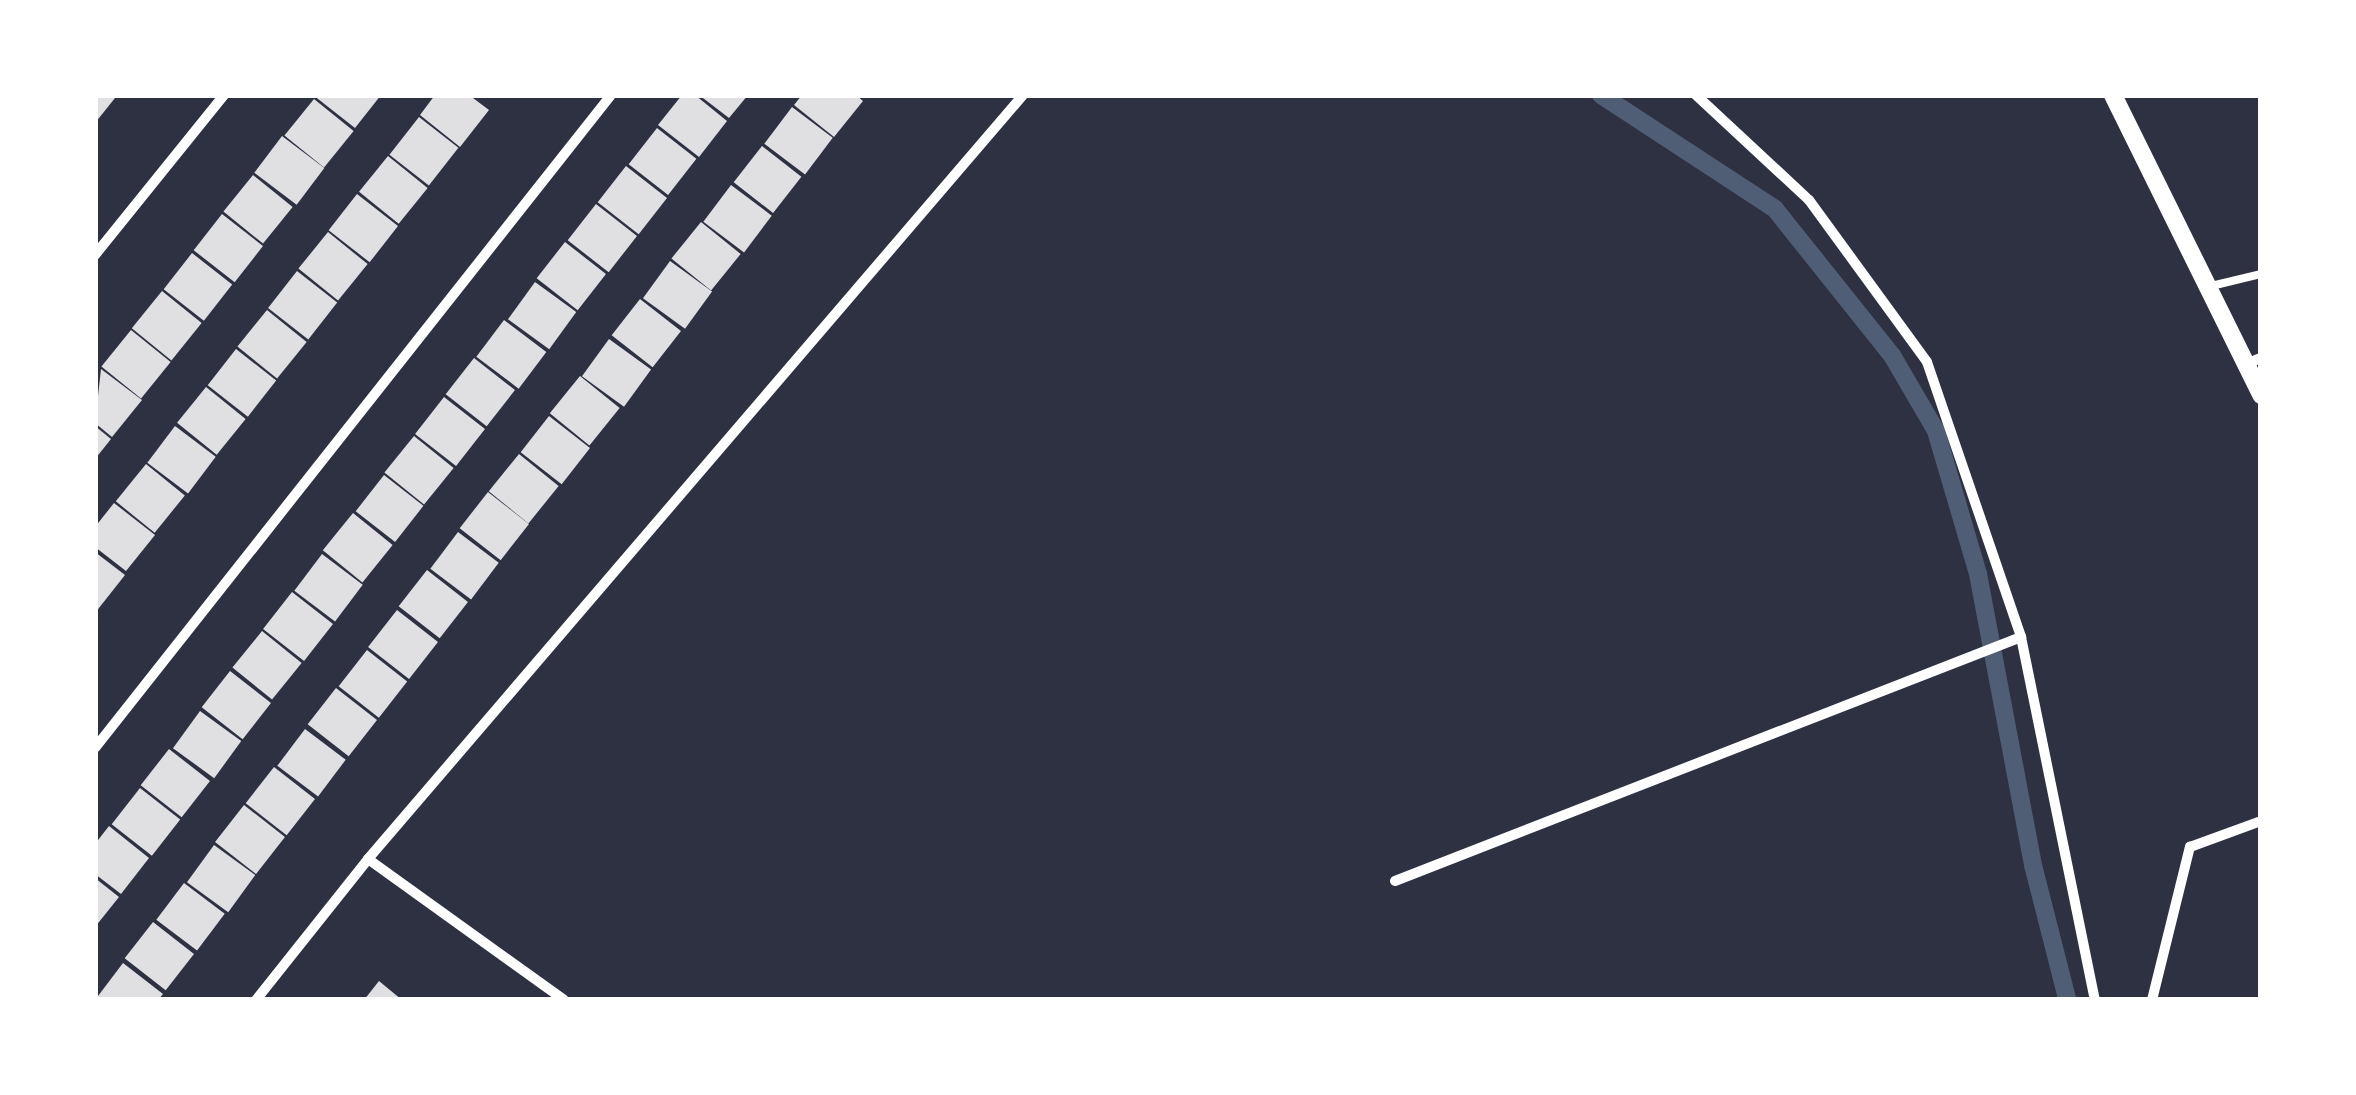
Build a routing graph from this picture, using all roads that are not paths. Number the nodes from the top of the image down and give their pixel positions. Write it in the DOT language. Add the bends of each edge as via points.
graph roads {
  1 [pos="224,95"];
  2 [pos="611,95"];
  3 [pos="1023,95"];
  4 [pos="1696,95"];
  5 [pos="2112,95"];
  6 [pos="95,254"];
  7 [pos="2261,274"];
  8 [pos="2207,288"];
  9 [pos="2253,361"];
  10 [pos="2261,395"];
  11 [pos="2021,637"];
  12 [pos="95,748"];
  13 [pos="2261,821"];
  14 [pos="368,859"];
  15 [pos="1395,881"];
  16 [pos="256,1000"];
  17 [pos="564,1000"];
  18 [pos="2095,1000"];
  19 [pos="2152,1000"];
  1 -- 6 [label="street"];
  2 -- 12 [label="street"];
  3 -- 14 [label="street"];
  4 -- 11 [label="street" via="1809,200 1927,362"];
  5 -- 8 [label="street"];
  7 -- 8 [label="lane"];
  8 -- 9 [label="street"];
  9 -- 10 [label="street"];
  11 -- 15 [label="street"];
  11 -- 18 [label="street"];
  13 -- 19 [label="street" via="2190,847"];
  14 -- 16 [label="street"];
  14 -- 17 [label="street"];
}
